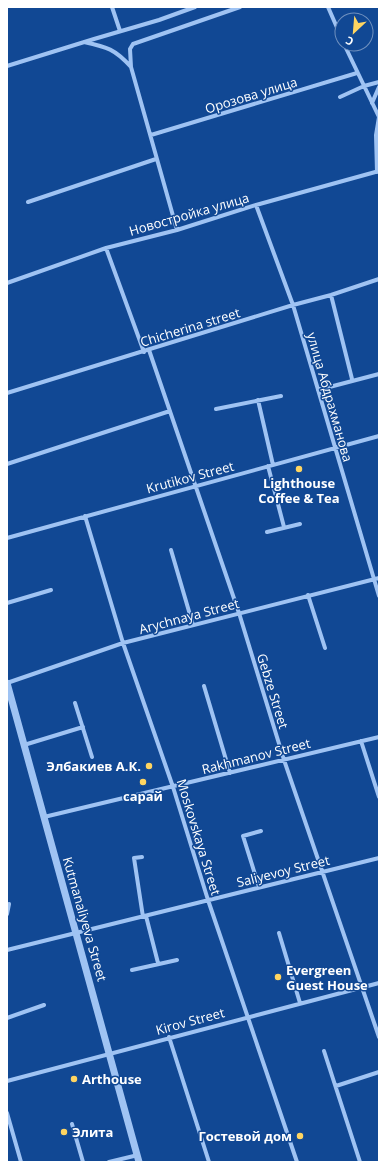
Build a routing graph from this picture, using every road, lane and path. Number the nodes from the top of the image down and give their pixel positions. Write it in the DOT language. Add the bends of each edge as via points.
graph roads {
  1 [pos="112,7"];
  2 [pos="195,7"];
  3 [pos="240,7"];
  4 [pos="328,7"];
  5 [pos="334,21"];
  6 [pos="120,31"];
  7 [pos="84,42"];
  8 [pos="348,52"];
  9 [pos="7,66"];
  10 [pos="131,67"];
  11 [pos="357,73"];
  12 [pos="379,82"];
  13 [pos="364,86"];
  14 [pos="379,87"];
  15 [pos="340,97"];
  16 [pos="372,103"];
  17 [pos="379,117"];
  18 [pos="151,135"];
  19 [pos="156,159"];
  20 [pos="378,172"];
  21 [pos="28,202"];
  22 [pos="256,205"];
  23 [pos="177,230"];
  24 [pos="106,248"];
  25 [pos="379,279"];
  26 [pos="7,283"];
  27 [pos="330,296"];
  28 [pos="293,305"];
  29 [pos="146,351"];
  30 [pos="379,374"];
  31 [pos="352,379"];
  32 [pos="318,390"];
  33 [pos="7,393"];
  34 [pos="281,396"];
  35 [pos="258,400"];
  36 [pos="216,409"];
  37 [pos="170,411"];
  38 [pos="379,436"];
  39 [pos="334,448"];
  40 [pos="7,464"];
  41 [pos="270,466"];
  42 [pos="196,486"];
  43 [pos="85,516"];
  44 [pos="300,524"];
  45 [pos="284,527"];
  46 [pos="267,532"];
  47 [pos="7,538"];
  48 [pos="171,550"];
  49 [pos="379,578"];
  50 [pos="373,579"];
  51 [pos="52,590"];
  52 [pos="308,595"];
  53 [pos="379,596"];
  54 [pos="7,603"];
  55 [pos="239,612"];
  56 [pos="193,625"];
  57 [pos="123,643"];
  58 [pos="325,648"];
  59 [pos="7,683"];
  60 [pos="204,686"];
  61 [pos="75,703"];
  62 [pos="83,727"];
  63 [pos="379,737"];
  64 [pos="361,741"];
  65 [pos="24,745"];
  66 [pos="92,757"];
  67 [pos="284,760"];
  68 [pos="230,773"];
  69 [pos="173,787"];
  70 [pos="379,797"];
  71 [pos="44,817"];
  72 [pos="261,831"];
  73 [pos="142,857"];
  74 [pos="379,858"];
  75 [pos="322,871"];
  76 [pos="259,887"];
  77 [pos="208,900"];
  78 [pos="9,904"];
  79 [pos="7,914"];
  80 [pos="145,916"];
  81 [pos="279,933"];
  82 [pos="76,934"];
  83 [pos="7,950"];
  84 [pos="177,960"];
  85 [pos="158,963"];
  86 [pos="132,970"];
  87 [pos="379,983"];
  88 [pos="361,987"];
  89 [pos="300,1003"];
  90 [pos="44,1005"];
  91 [pos="249,1016"];
  92 [pos="7,1018"];
  93 [pos="168,1037"];
  94 [pos="379,1037"];
  95 [pos="324,1051"];
  96 [pos="111,1053"];
  97 [pos="379,1072"];
  98 [pos="7,1081"];
  99 [pos="336,1086"];
  100 [pos="7,1113"];
  101 [pos="72,1124"];
  102 [pos="138,1159"];
  103 [pos="21,1162"];
  104 [pos="83,1162"];
  105 [pos="109,1162"];
  106 [pos="210,1162"];
  107 [pos="296,1162"];
  108 [pos="360,1162"];
  1 -- 6 [label="street"];
  2 -- 6 [label="street"];
  3 -- 10 [label="street" via="133,44 130,49"];
  4 -- 5 [label="street"];
  6 -- 7 [label="street"];
  7 -- 9 [label="street"];
  7 -- 10 [label="street" via="109,48"];
  8 -- 11 [label="street"];
  10 -- 18 [label="street"];
  11 -- 13 [label="street"];
  11 -- 18 [label="street, Орозова улица"];
  12 -- 13 [label="street"];
  13 -- 15 [label="street"];
  13 -- 16 [label="street"];
  14 -- 16 [label="street"];
  16 -- 17 [label="street"];
  17 -- 20 [label="street" via="376,135"];
  18 -- 19 [label="street"];
  19 -- 21 [label="street"];
  19 -- 23 [label="street"];
  20 -- 22 [label="street, Новостройка улица"];
  22 -- 23 [label="street, Новостройка улица"];
  22 -- 28 [label="street, улица Абдрахманова"];
  23 -- 24 [label="street, Новостройка улица"];
  24 -- 26 [label="street, Новостройка улица"];
  24 -- 29 [label="street, Gebze Street"];
  25 -- 27 [label="street, Chicherina street"];
  27 -- 28 [label="street, Chicherina street"];
  27 -- 31 [label="street"];
  28 -- 29 [label="street, Chicherina street"];
  28 -- 32 [label="street, улица Абдрахманова"];
  29 -- 33 [label="street, Chicherina street"];
  29 -- 37 [label="street, Gebze Street"];
  30 -- 31 [label="street"];
  31 -- 32 [label="street"];
  32 -- 39 [label="street, улица Абдрахманова"];
  34 -- 35 [label="street"];
  35 -- 36 [label="street"];
  35 -- 41 [label="street"];
  37 -- 40 [label="street"];
  37 -- 42 [label="street, Gebze Street"];
  38 -- 39 [label="street, Krutikov Street"];
  39 -- 41 [label="street, Krutikov Street"];
  39 -- 50 [label="street, улица Абдрахманова"];
  41 -- 42 [label="street, Krutikov Street"];
  41 -- 45 [label="street"];
  42 -- 43 [label="street, Krutikov Street"];
  42 -- 55 [label="street, Gebze Street"];
  43 -- 47 [label="street, Krutikov Street"];
  43 -- 57 [label="street, Moskovskaya Street"];
  44 -- 45 [label="street"];
  45 -- 46 [label="street"];
  48 -- 56 [label="street"];
  49 -- 50 [label="street, Arychnaya Street"];
  50 -- 52 [label="street, Arychnaya Street"];
  50 -- 53 [label="street, улица Абдрахманова"];
  51 -- 54 [label="street"];
  52 -- 55 [label="street, Arychnaya Street"];
  52 -- 58 [label="street"];
  55 -- 56 [label="street, Arychnaya Street"];
  55 -- 67 [label="street, Gebze Street"];
  56 -- 57 [label="street, Arychnaya Street"];
  57 -- 59 [label="street, Arychnaya Street"];
  57 -- 69 [label="street, Moskovskaya Street"];
  59 -- 65 [label="street, Kutmanaliyeva Street"];
  60 -- 68 [label="street"];
  61 -- 62 [label="street"];
  62 -- 65 [label="street"];
  62 -- 66 [label="street"];
  63 -- 64 [label="street, Rakhmanov Street"];
  64 -- 67 [label="street, Rakhmanov Street"];
  64 -- 70 [label="street"];
  65 -- 71 [label="street, Kutmanaliyeva Street"];
  67 -- 68 [label="street, Rakhmanov Street"];
  67 -- 75 [label="street, Gebze Street"];
  68 -- 69 [label="street, Rakhmanov Street"];
  69 -- 71 [label="street, Rakhmanov Street"];
  69 -- 77 [label="street, Moskovskaya Street"];
  71 -- 82 [label="street, Kutmanaliyeva Street"];
  72 -- 76 [label="street" via="244,836"];
  73 -- 80 [label="street" via="134,858"];
  74 -- 75 [label="street, Saliyevoy Street"];
  75 -- 76 [label="street, Saliyevoy Street"];
  75 -- 88 [label="street, Gebze Street"];
  76 -- 77 [label="street, Saliyevoy Street"];
  77 -- 80 [label="street, Saliyevoy Street"];
  77 -- 91 [label="street, Moskovskaya Street"];
  78 -- 79 [label="street"];
  80 -- 82 [label="street, Saliyevoy Street"];
  80 -- 85 [label="street"];
  81 -- 89 [label="street"];
  82 -- 83 [label="street, Saliyevoy Street"];
  82 -- 96 [label="street, Kutmanaliyeva Street"];
  84 -- 85 [label="street"];
  85 -- 86 [label="street"];
  87 -- 88 [label="street, Kirov Street"];
  88 -- 89 [label="street, Kirov Street"];
  88 -- 94 [label="street, Gebze Street"];
  89 -- 91 [label="street, Kirov Street"];
  90 -- 92 [label="street"];
  91 -- 93 [label="street, Kirov Street"];
  91 -- 107 [label="street, Moskovskaya Street"];
  93 -- 96 [label="street, Kirov Street"];
  93 -- 106 [label="street"];
  95 -- 99 [label="street"];
  96 -- 98 [label="street, Kirov Street"];
  96 -- 102 [label="street, Kutmanaliyeva Street"];
  97 -- 99 [label="street"];
  99 -- 108 [label="street"];
  100 -- 103 [label="street"];
  101 -- 104 [label="street"];
  102 -- 105 [label="street"];
}
